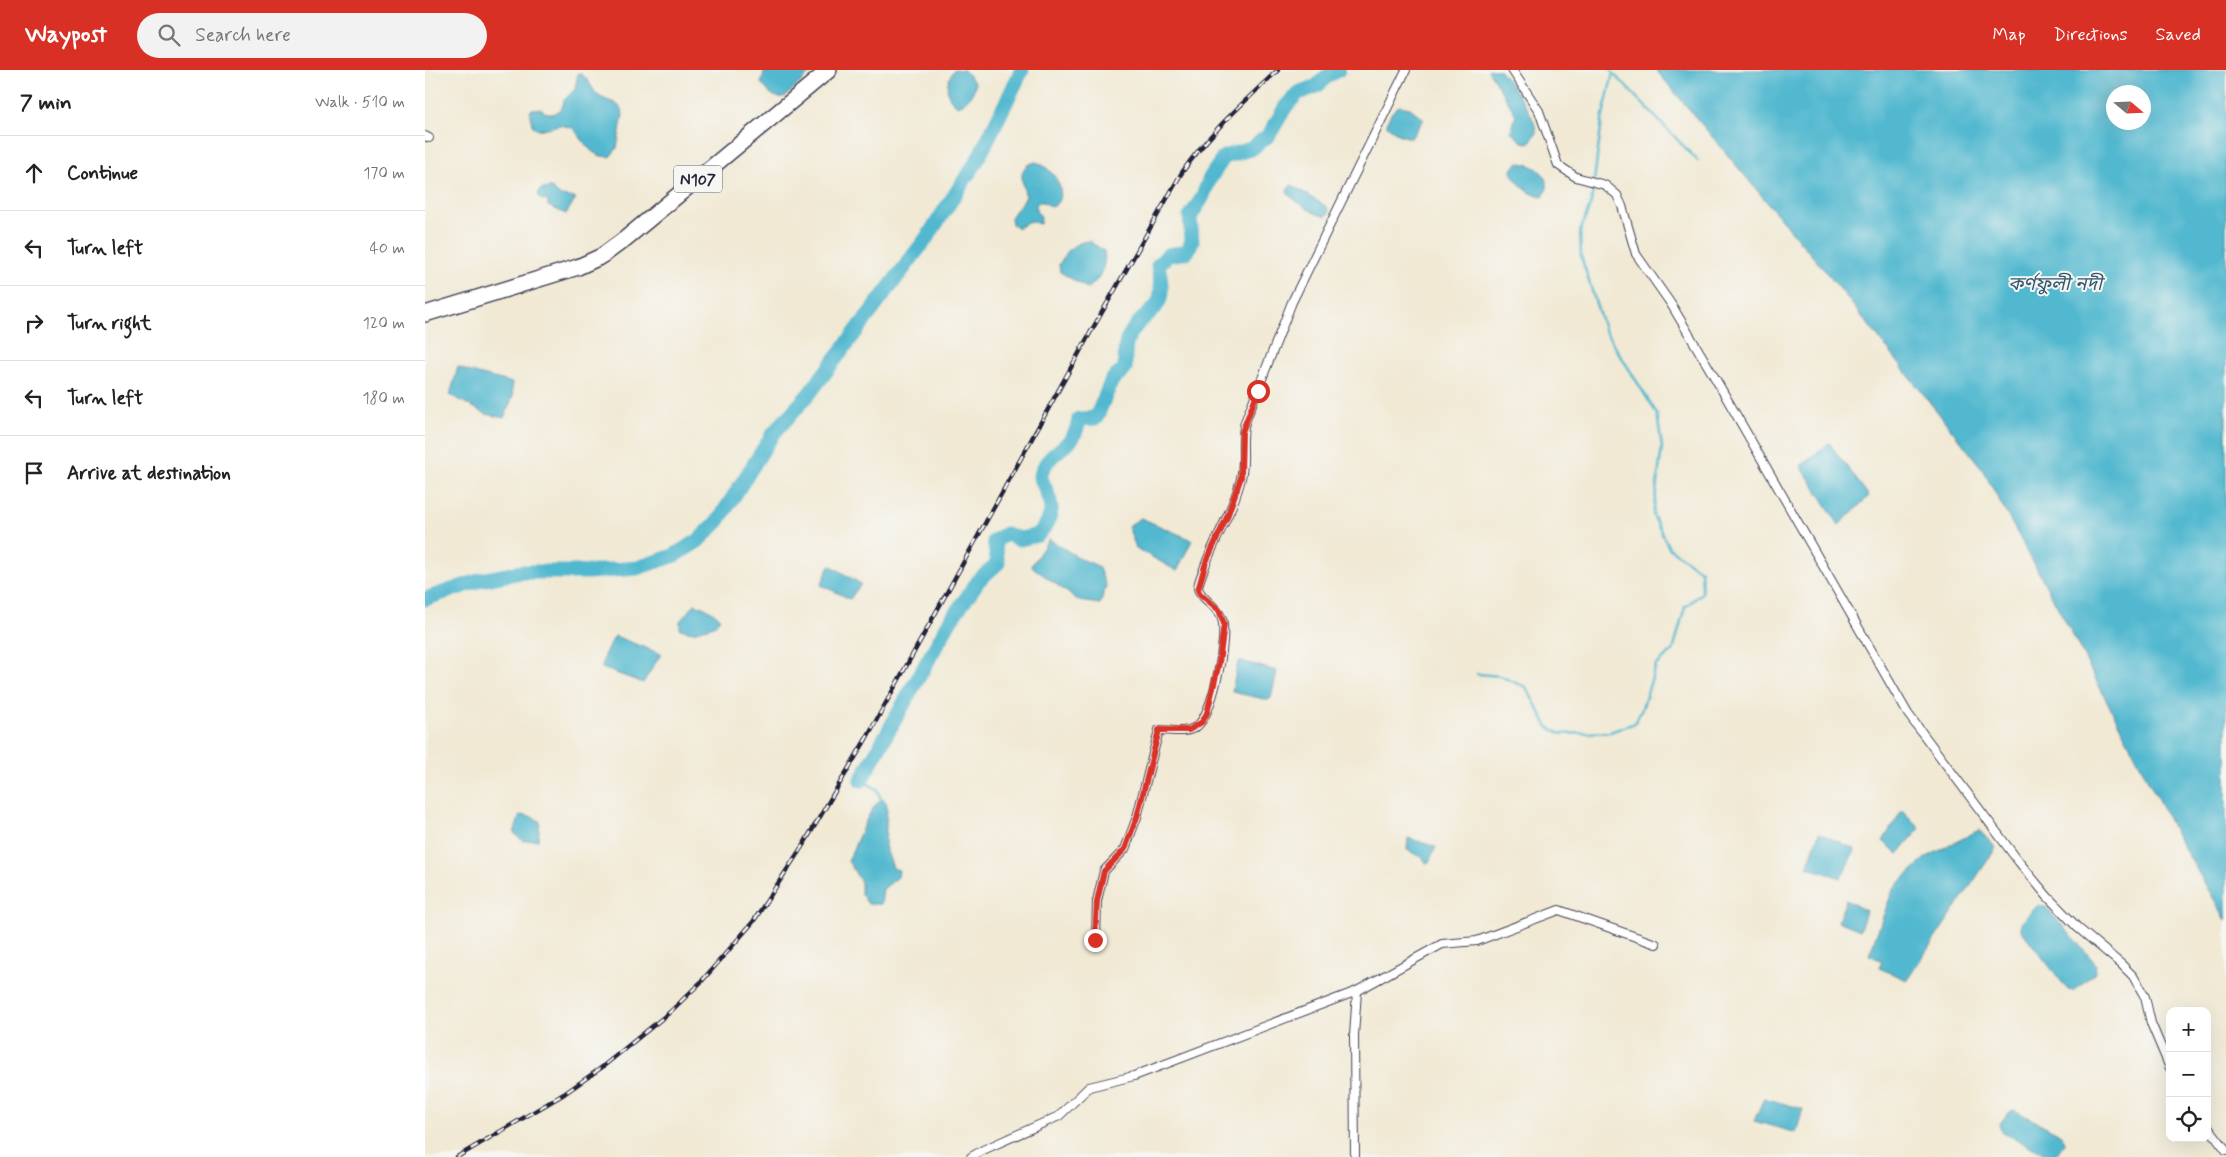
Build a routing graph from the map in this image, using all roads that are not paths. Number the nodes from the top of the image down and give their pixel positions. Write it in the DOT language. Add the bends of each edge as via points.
graph roads {
  1 [pos="829,70"];
  2 [pos="1406,70"];
  3 [pos="1512,70"];
  4 [pos="425,314"];
  5 [pos="1095,940"];
  6 [pos="1656,944"];
  7 [pos="1357,991"];
  8 [pos="2166,1061"];
  9 [pos="2211,1130"];
  10 [pos="2226,1150"];
  11 [pos="971,1157"];
  12 [pos="1355,1157"];
  1 -- 4 [label="highway, N107" via="611,250 591,262"];
  2 -- 5 [label="street" via="1292,302 1245,422 1241,441 1241,477 1198,590 1219,610 1224,624 1207,713 1202,722 1189,730 1159,730 1125,849 1104,871 1097,901"];
  3 -- 8 [label="street" via="1539,111 1558,165 1576,177 1605,185 1617,195 1636,254 1671,304 1715,378 1908,714 2047,896 2133,976 2145,997"];
  6 -- 7 [label="street" via="1559,910 1477,941 1441,944"];
  7 -- 11 [label="street" via="1135,1076 1089,1087 1059,1116"];
  7 -- 12 [label="street" via="1353,1036"];
  9 -- 10 [label="street"];
}
